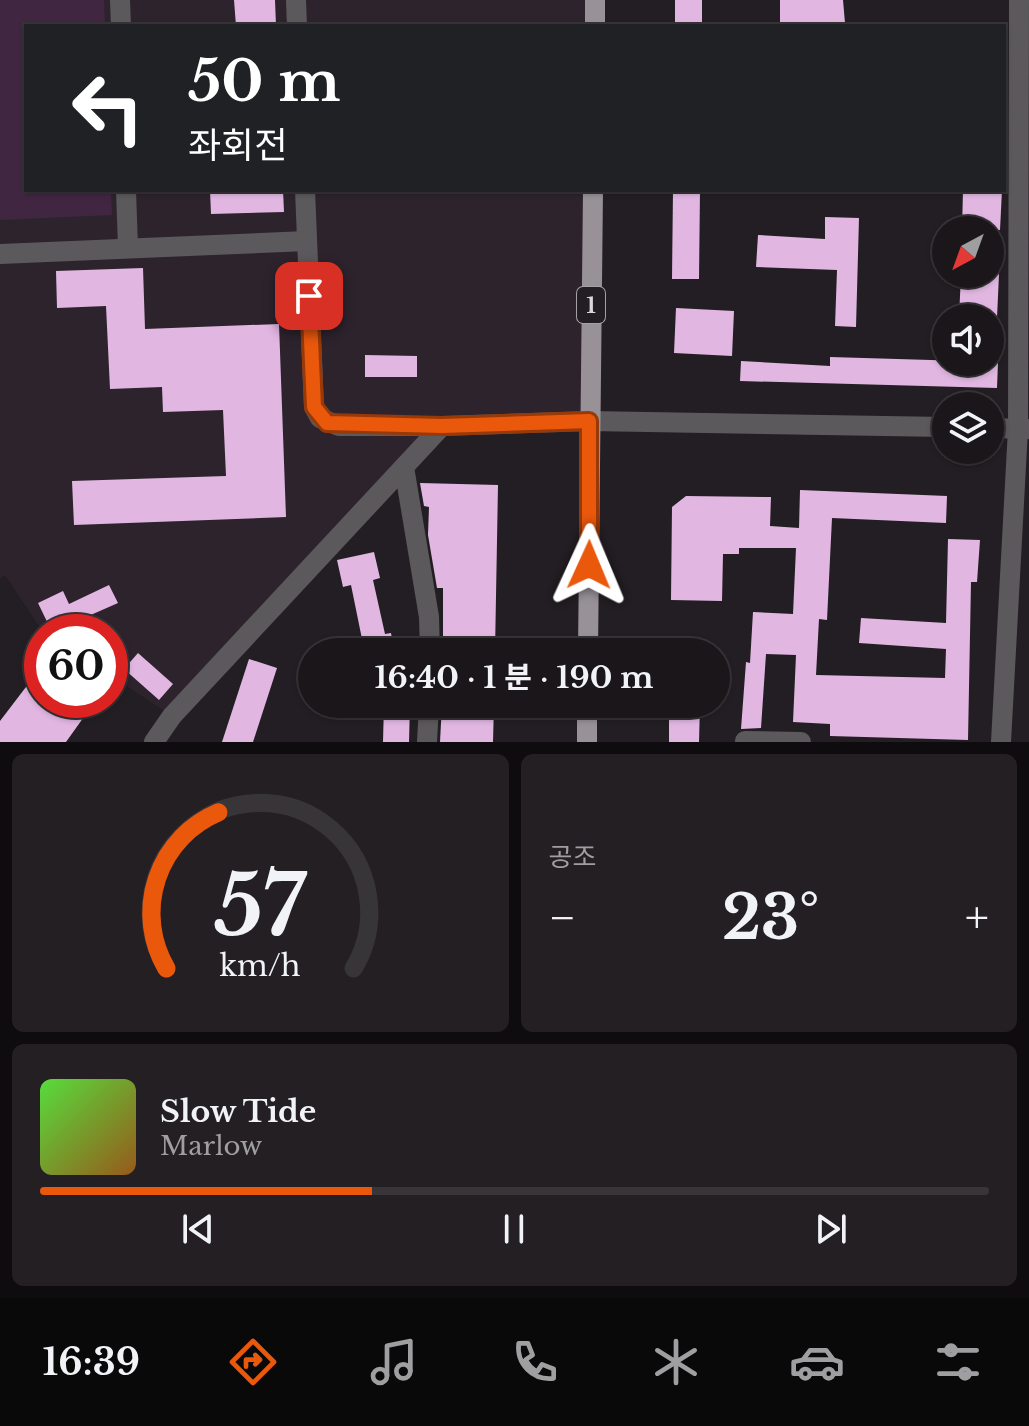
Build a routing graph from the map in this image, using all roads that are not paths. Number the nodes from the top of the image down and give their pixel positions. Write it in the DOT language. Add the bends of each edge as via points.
graph roads {
  1 [pos="120,0"];
  2 [pos="296,0"];
  3 [pos="595,0"];
  4 [pos="1019,0"];
  5 [pos="121,24"];
  6 [pos="297,24"];
  7 [pos="595,24"];
  8 [pos="126,192"];
  9 [pos="305,192"];
  10 [pos="593,192"];
  11 [pos="307,241"];
  12 [pos="128,248"];
  13 [pos="0,254"];
  14 [pos="589,421"];
  15 [pos="442,426"];
  16 [pos="932,427"];
  17 [pos="1004,428"];
  18 [pos="1024,429"];
  19 [pos="404,467"];
  20 [pos="430,638"];
  21 [pos="588,638"];
  22 [pos="428,718"];
  23 [pos="587,718"];
  24 [pos="745,741"];
  25 [pos="154,742"];
  26 [pos="427,742"];
  27 [pos="587,742"];
  28 [pos="801,742"];
  29 [pos="1001,742"];
  1 -- 5 [label="street"];
  2 -- 6 [label="street"];
  3 -- 7 [label="main road"];
  4 -- 18 [label="street"];
  8 -- 12 [label="street"];
  9 -- 11 [label="street"];
  10 -- 14 [label="main road, 1"];
  11 -- 12 [label="street"];
  11 -- 15 [label="street" via="314,407 320,418 339,426"];
  12 -- 13 [label="street"];
  14 -- 15 [label="street"];
  14 -- 16 [label="street"];
  14 -- 21 [label="main road, 1"];
  15 -- 19 [label="street"];
  17 -- 18 [label="street"];
  18 -- 29 [label="street"];
  19 -- 20 [label="street"];
  19 -- 25 [label="street" via="172,716"];
  22 -- 26 [label="street"];
  23 -- 27 [label="main road"];
  24 -- 28 [label="street"];
}
